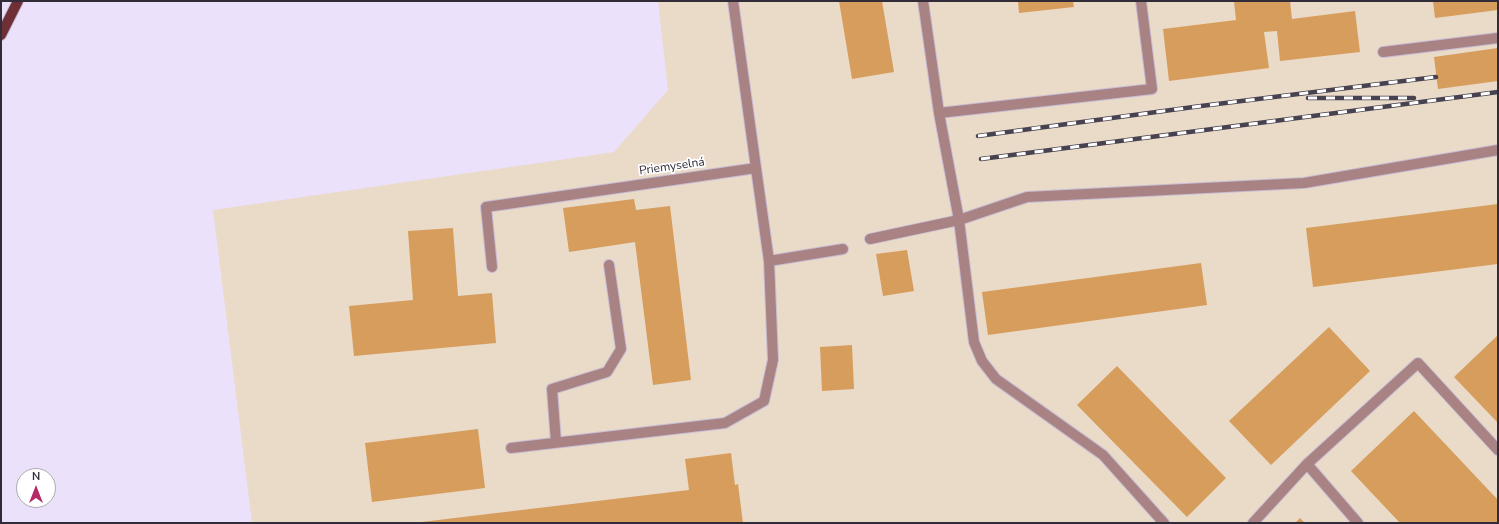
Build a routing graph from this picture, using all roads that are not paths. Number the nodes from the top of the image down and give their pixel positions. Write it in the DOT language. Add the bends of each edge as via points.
graph roads {
  1 [pos="18,1"];
  2 [pos="733,1"];
  3 [pos="923,1"];
  4 [pos="1141,1"];
  5 [pos="1,35"];
  6 [pos="1498,38"];
  7 [pos="1383,52"];
  8 [pos="940,113"];
  9 [pos="1498,150"];
  10 [pos="756,168"];
  11 [pos="959,220"];
  12 [pos="870,238"];
  13 [pos="843,249"];
  14 [pos="769,260"];
  15 [pos="609,265"];
  16 [pos="492,268"];
  17 [pos="556,442"];
  18 [pos="511,448"];
  19 [pos="1498,450"];
  20 [pos="1307,464"];
  21 [pos="1164,523"];
  22 [pos="1253,523"];
  23 [pos="1358,523"];
  1 -- 5 [label="main road"];
  2 -- 10 [label="lane"];
  3 -- 8 [label="lane"];
  4 -- 8 [label="lane" via="1152,89"];
  6 -- 7 [label="lane"];
  8 -- 11 [label="lane"];
  9 -- 11 [label="lane" via="1304,183 1027,197"];
  10 -- 14 [label="lane"];
  10 -- 16 [label="lane, Priemyselná" via="486,207"];
  11 -- 12 [label="lane"];
  11 -- 21 [label="lane" via="974,342 982,361 996,379 1103,456"];
  13 -- 14 [label="lane"];
  14 -- 17 [label="lane" via="772,360 764,401 725,423"];
  15 -- 17 [label="lane" via="621,349 607,372 552,389"];
  17 -- 18 [label="lane"];
  19 -- 20 [label="lane" via="1418,363"];
  20 -- 22 [label="lane"];
  20 -- 23 [label="lane"];
}
